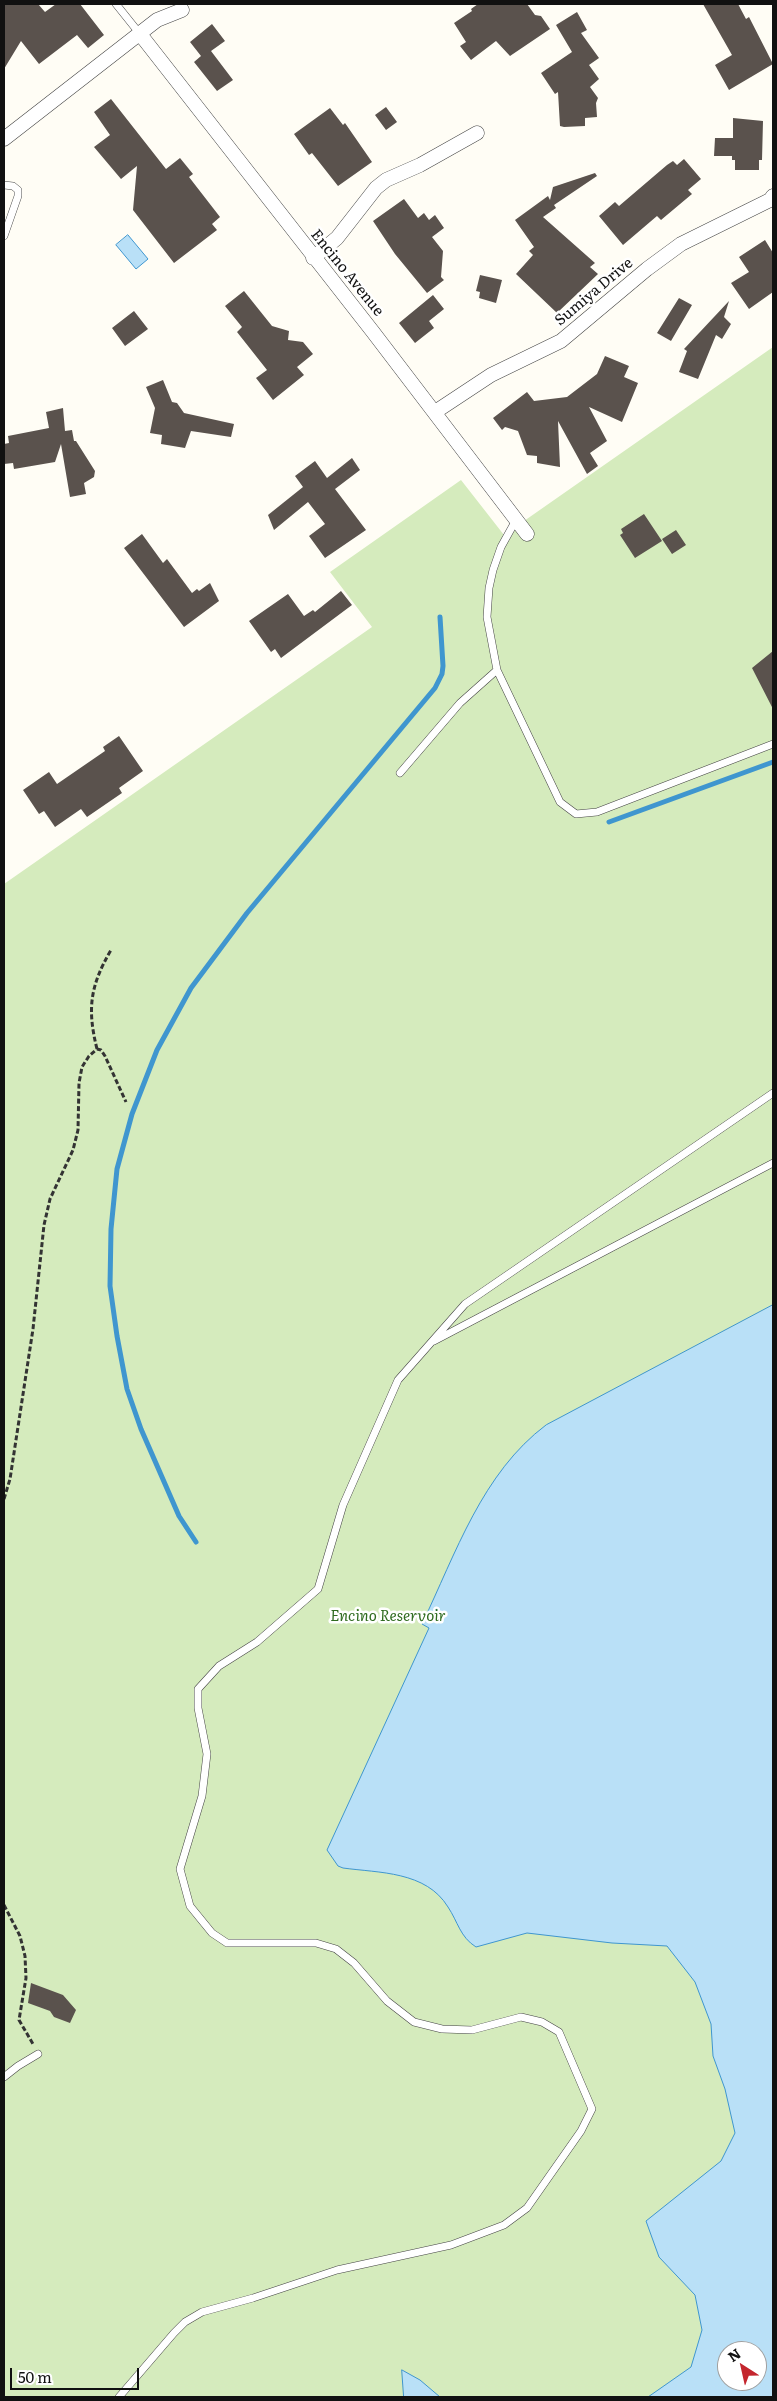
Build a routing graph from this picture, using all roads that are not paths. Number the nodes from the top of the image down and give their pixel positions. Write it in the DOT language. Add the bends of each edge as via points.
graph roads {
  1 [pos="116,4"];
  2 [pos="182,10"];
  3 [pos="140,34"];
  4 [pos="476,133"];
  5 [pos="4,139"];
  6 [pos="4,185"];
  7 [pos="773,196"];
  8 [pos="4,236"];
  9 [pos="313,258"];
  10 [pos="435,412"];
  11 [pos="516,520"];
  12 [pos="526,534"];
  13 [pos="496,670"];
  14 [pos="773,744"];
  15 [pos="400,773"];
  16 [pos="773,1093"];
  17 [pos="773,1163"];
  18 [pos="430,1344"];
  19 [pos="38,2054"];
  20 [pos="4,2078"];
  21 [pos="119,2397"];
  1 -- 3 [label="lane"];
  2 -- 3 [label="street" via="157,20"];
  3 -- 5 [label="street"];
  3 -- 9 [label="street, Encino Avenue"];
  4 -- 9 [label="street" via="420,166 386,180 337,238"];
  6 -- 8 [label="lane" via="13,186 18,190 18,196"];
  7 -- 10 [label="street, Sumiya Drive" via="681,244 561,341 492,375"];
  9 -- 10 [label="street, Encino Avenue"];
  10 -- 11 [label="street, Encino Avenue"];
  11 -- 12 [label="street, Encino Avenue"];
  11 -- 13 [label="lane" via="501,547 489,588 487,617"];
  13 -- 14 [label="lane" via="560,802 576,814 596,812"];
  13 -- 15 [label="lane" via="460,704"];
  16 -- 18 [label="lane" via="465,1304"];
  17 -- 18 [label="lane"];
  18 -- 21 [label="lane" via="398,1380 383,1410 343,1505 318,1590 257,1642 219,1666 198,1688 198,1708 207,1754 202,1796 180,1869 190,1906 212,1933 227,1943 316,1943 336,1949 354,1963 387,2001 414,2022 442,2029 472,2030 521,2017 542,2022 559,2032 592,2109 581,2131 527,2208 504,2225 451,2245 336,2270 202,2312 174,2333"];
  19 -- 20 [label="lane"];
}
